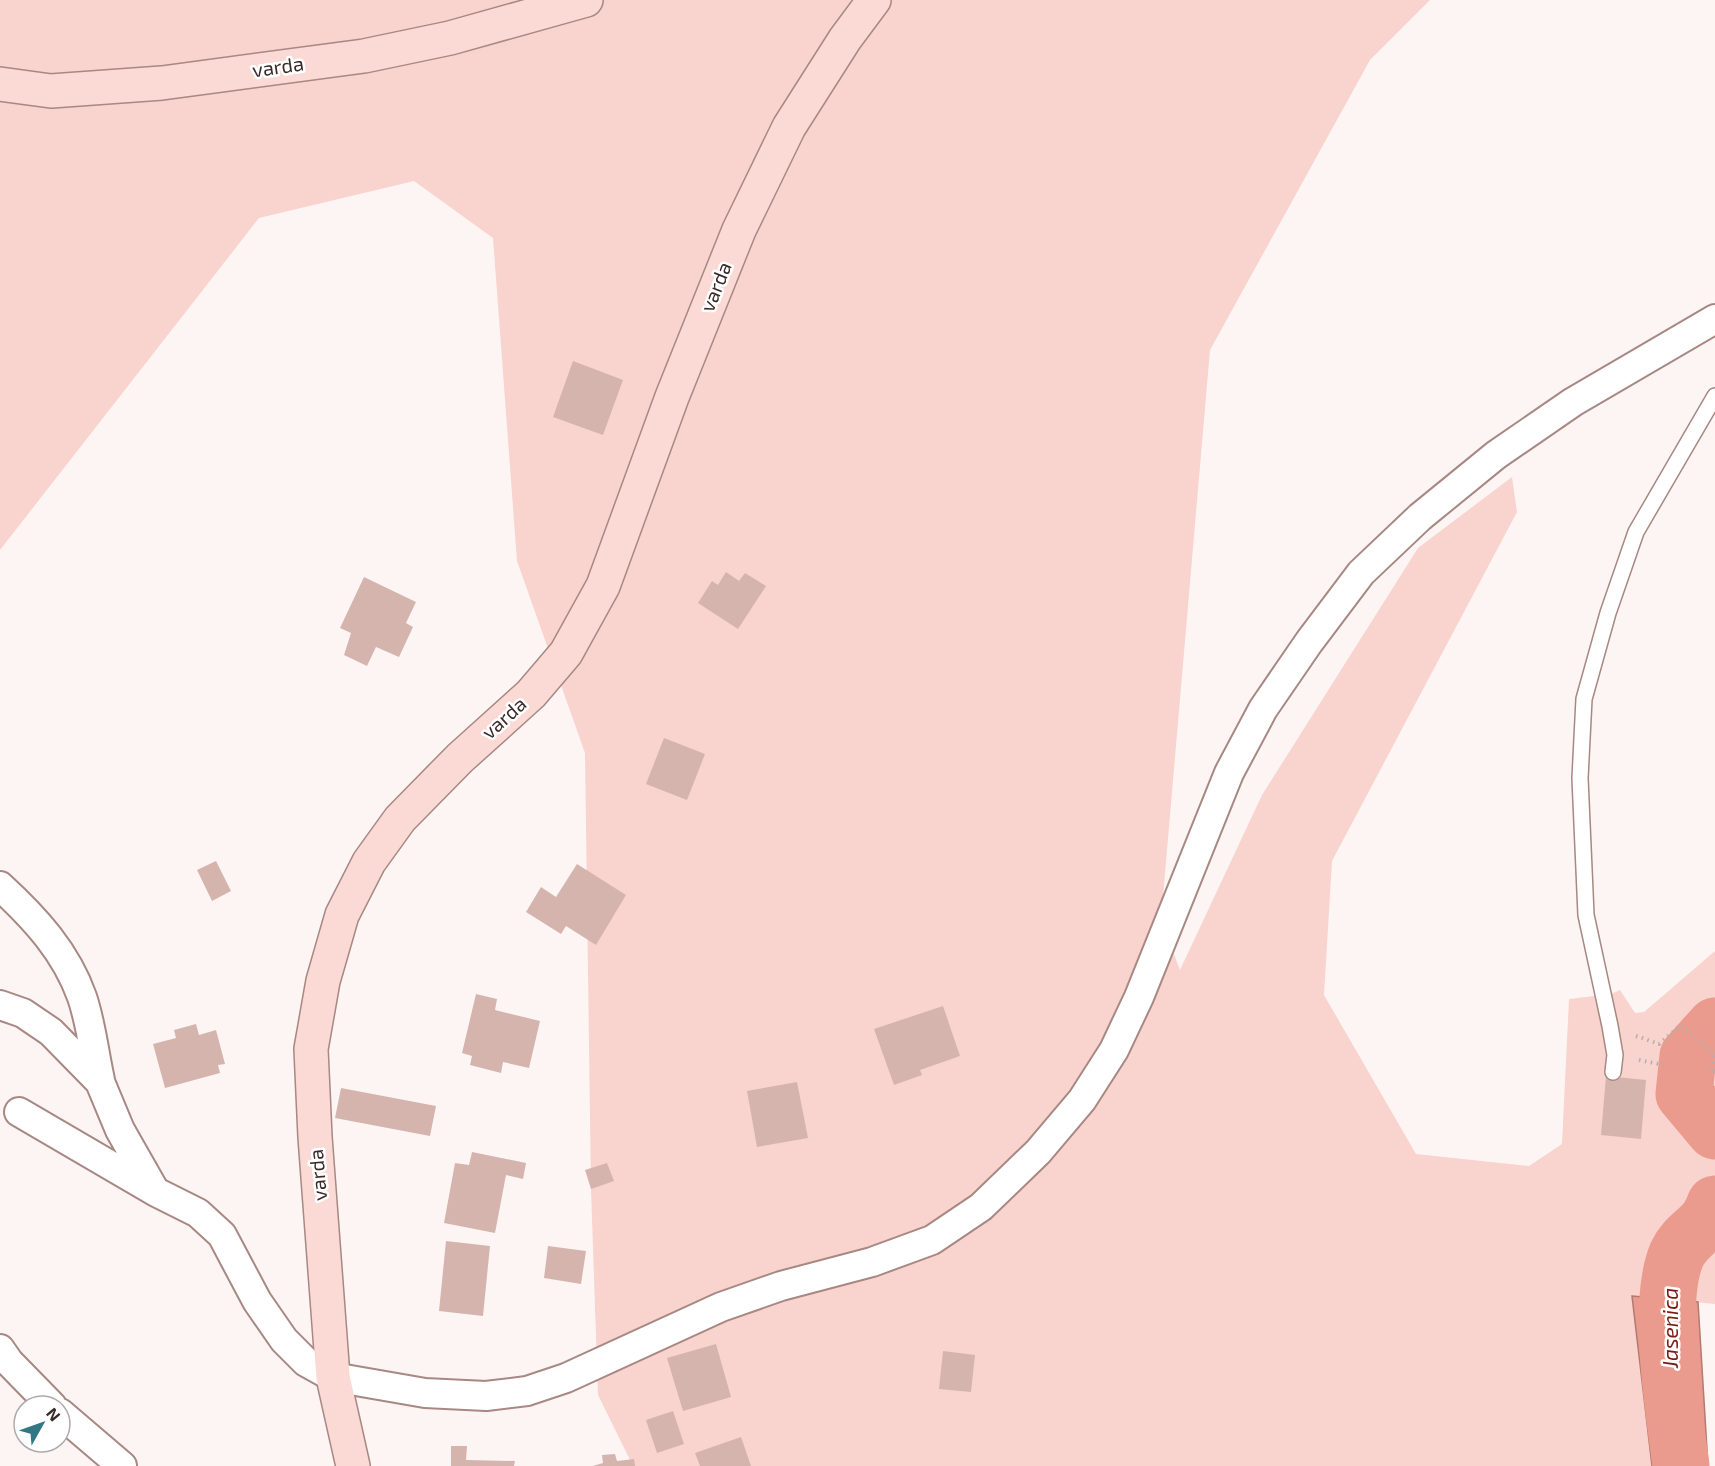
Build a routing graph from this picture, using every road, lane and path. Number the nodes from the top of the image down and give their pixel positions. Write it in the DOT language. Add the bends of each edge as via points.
graph roads {
  1 [pos="586,0"];
  2 [pos="874,0"];
  3 [pos="0,84"];
  4 [pos="1715,319"];
  5 [pos="1715,396"];
  6 [pos="0,886"];
  7 [pos="0,1005"];
  8 [pos="1659,1044"];
  9 [pos="1715,1056"];
  10 [pos="1614,1064"];
  11 [pos="1669,1066"];
  12 [pos="1713,1071"];
  13 [pos="100,1082"];
  14 [pos="19,1112"];
  15 [pos="156,1192"];
  16 [pos="0,1349"];
  17 [pos="333,1377"];
  18 [pos="40,1394"];
  19 [pos="72,1423"];
  20 [pos="122,1466"];
  21 [pos="353,1466"];
  1 -- 3 [label="street, varda" via="450,38 364,56 162,83 51,91"];
  2 -- 17 [label="street, varda" via="789,127 739,230 603,586 566,653 531,694 400,819 369,862 342,915 323,981 311,1049"];
  4 -- 17 [label="street" via="1573,402 1496,454 1361,573 1263,709 1229,773 1114,1050 1082,1100 1038,1152 981,1207 932,1240 721,1307 566,1378 527,1391 486,1396 425,1393"];
  5 -- 10 [label="lane" via="1636,532 1584,699 1580,778 1586,915"];
  6 -- 13 [label="street" via="33,916 65,958 83,999"];
  7 -- 13 [label="street" via="23,1013 51,1032"];
  8 -- 9 [label="path" via="1681,1025"];
  9 -- 12 [label="path"];
  10 -- 11 [label="path"];
  13 -- 15 [label="street" via="124,1139"];
  14 -- 15 [label="street"];
  15 -- 17 [label="street" via="198,1213 222,1235 257,1302 284,1340 306,1362"];
  16 -- 18 [label="street"];
  17 -- 21 [label="street, varda"];
  19 -- 20 [label="street"];
}
